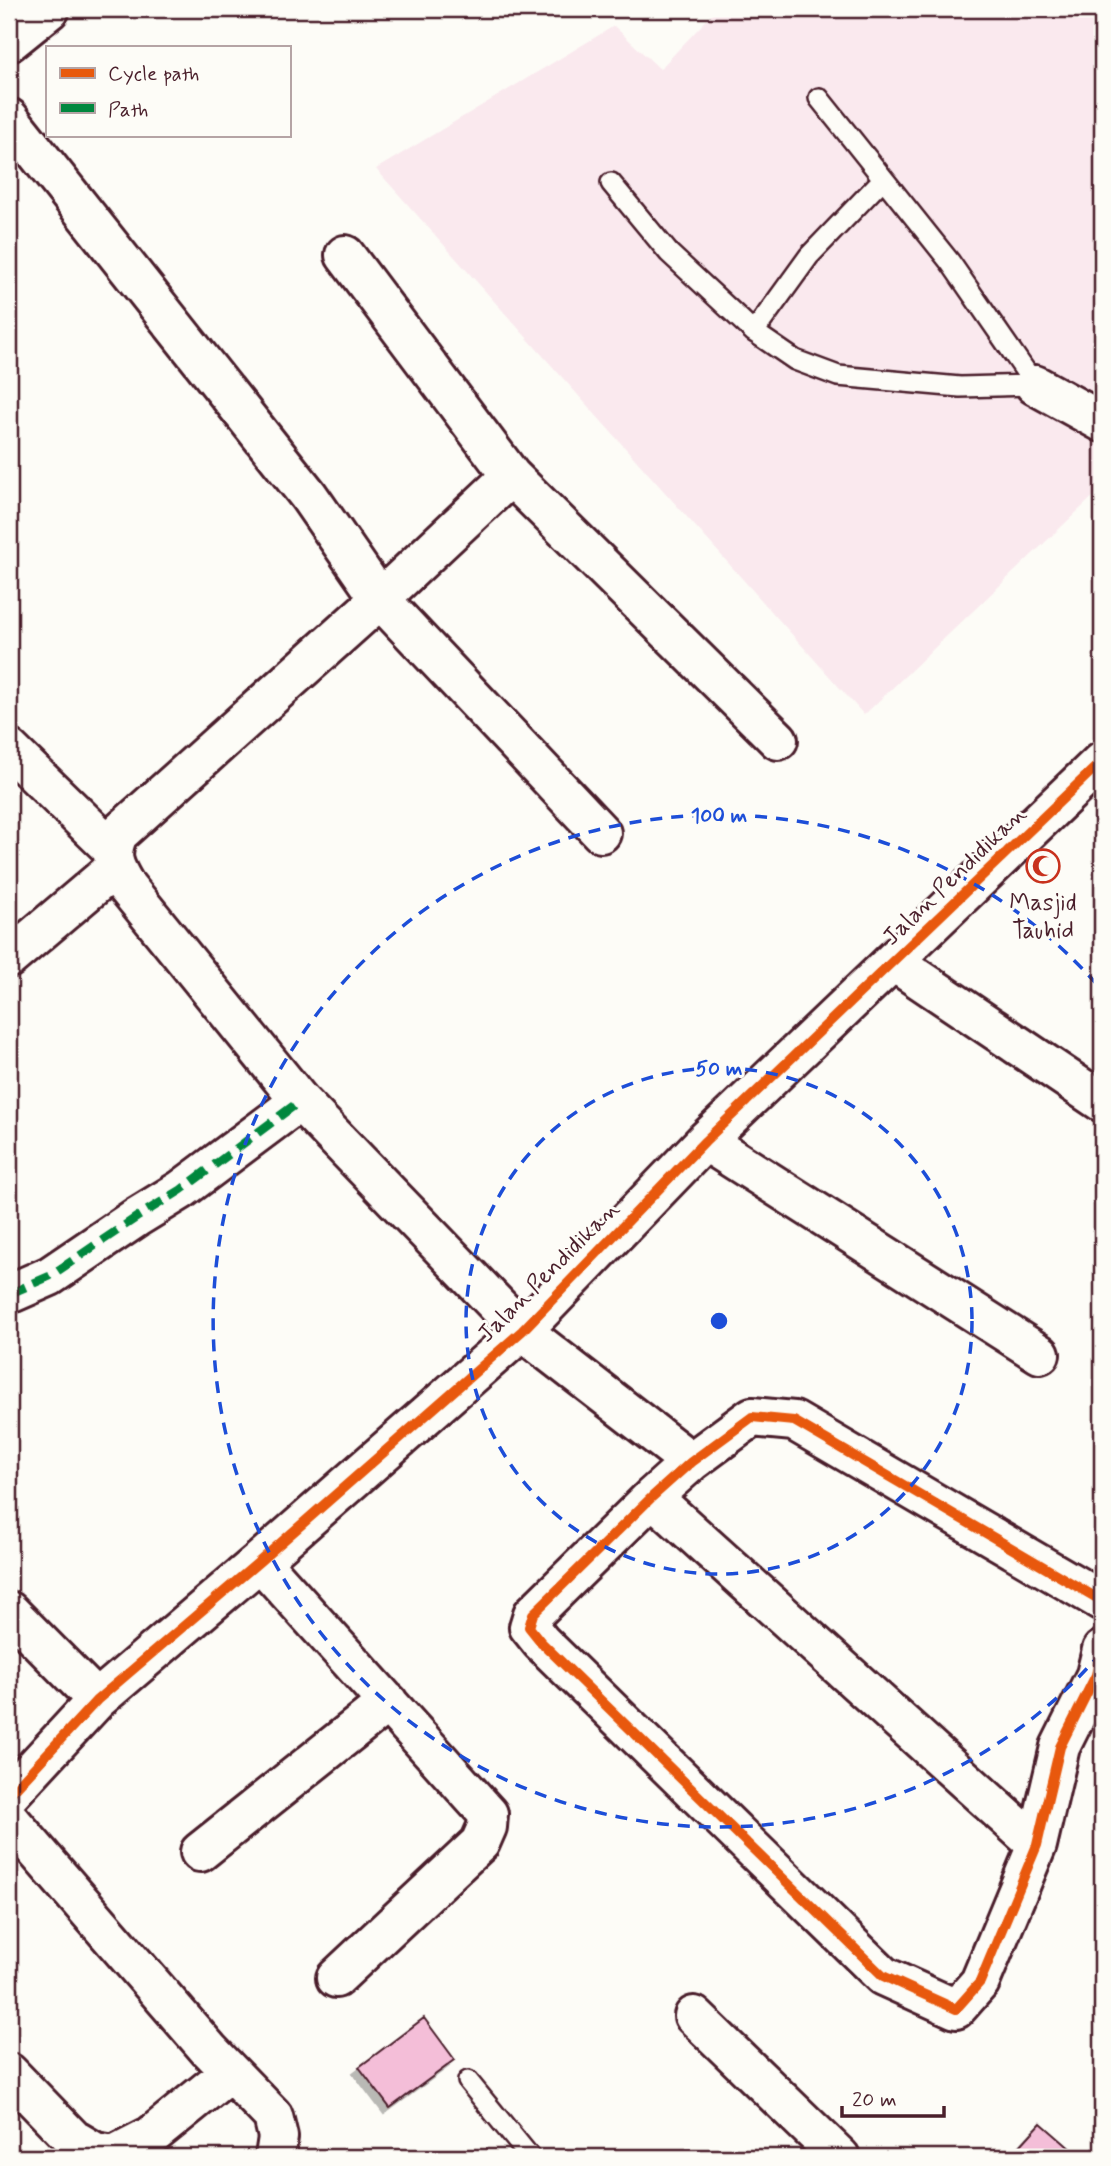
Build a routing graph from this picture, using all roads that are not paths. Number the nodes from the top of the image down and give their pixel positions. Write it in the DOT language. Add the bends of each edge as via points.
graph roads {
  1 [pos="50,9"];
  2 [pos="9,42"];
  3 [pos="819,98"];
  4 [pos="9,118"];
  5 [pos="883,179"];
  6 [pos="611,183"];
  7 [pos="345,255"];
  8 [pos="754,332"];
  9 [pos="1035,385"];
  10 [pos="1102,422"];
  11 [pos="511,476"];
  12 [pos="380,598"];
  13 [pos="778,740"];
  14 [pos="9,749"];
  15 [pos="1102,761"];
  16 [pos="601,833"];
  17 [pos="113,858"];
  18 [pos="9,958"];
  19 [pos="894,962"];
  20 [pos="300,1101"];
  21 [pos="1102,1102"];
  22 [pos="705,1141"];
  23 [pos="9,1294"];
  24 [pos="522,1331"];
  25 [pos="1040,1354"];
  26 [pos="691,1462"];
  27 [pos="652,1497"];
  28 [pos="260,1561"];
  29 [pos="1102,1601"];
  30 [pos="9,1611"];
  31 [pos="1102,1650"];
  32 [pos="97,1700"];
  33 [pos="388,1702"];
  34 [pos="9,1795"];
  35 [pos="9,1819"];
  36 [pos="1037,1845"];
  37 [pos="200,1852"];
  38 [pos="336,1978"];
  39 [pos="694,2016"];
  40 [pos="230,2072"];
  41 [pos="9,2073"];
  42 [pos="468,2081"];
  43 [pos="275,2157"];
  44 [pos="530,2157"];
  45 [pos="840,2157"];
  1 -- 2 [label="street"];
  3 -- 5 [label="lane"];
  4 -- 12 [label="street" via="309,495"];
  5 -- 8 [label="lane" via="809,256"];
  5 -- 9 [label="lane" via="950,262"];
  6 -- 8 [label="lane" via="669,253"];
  7 -- 11 [label="street"];
  8 -- 9 [label="lane" via="795,360 838,376 960,387"];
  9 -- 10 [label="street"];
  11 -- 12 [label="street"];
  11 -- 13 [label="street"];
  12 -- 16 [label="street"];
  12 -- 17 [label="street" via="118,834"];
  14 -- 17 [label="street"];
  15 -- 19 [label="street, Jalan Pendidikan"];
  17 -- 18 [label="street"];
  17 -- 20 [label="street" via="125,885"];
  19 -- 21 [label="street"];
  19 -- 22 [label="street, Jalan Pendidikan"];
  20 -- 23 [label="street" via="181,1190 50,1276"];
  20 -- 24 [label="street"];
  22 -- 24 [label="street, Jalan Pendidikan"];
  22 -- 25 [label="street"];
  24 -- 26 [label="street"];
  24 -- 28 [label="street, Jalan Pendidikan"];
  26 -- 27 [label="street"];
  26 -- 29 [label="street" via="752,1417 794,1421"];
  27 -- 36 [label="street"];
  27 -- 36 [label="street" via="533,1614 529,1627 883,1976 956,2010 980,1982"];
  28 -- 32 [label="street, Jalan Pendidikan"];
  28 -- 33 [label="street"];
  30 -- 32 [label="street"];
  31 -- 36 [label="street" via="1096,1675 1060,1747"];
  32 -- 34 [label="street, Jalan Pendidikan"];
  33 -- 37 [label="street"];
  33 -- 38 [label="street" via="488,1814 487,1826 480,1843"];
  35 -- 40 [label="street"];
  39 -- 45 [label="street"];
  40 -- 41 [label="street" via="150,2136 114,2155 95,2152 73,2139"];
  40 -- 43 [label="street" via="273,2116 278,2137"];
  42 -- 44 [label="lane"];
}
